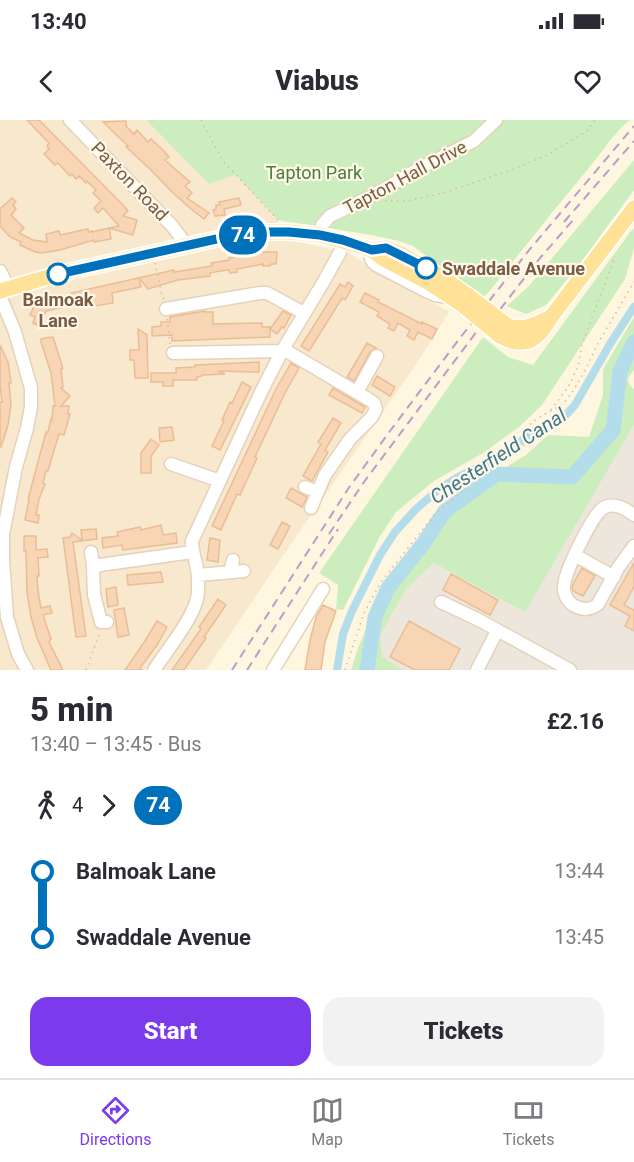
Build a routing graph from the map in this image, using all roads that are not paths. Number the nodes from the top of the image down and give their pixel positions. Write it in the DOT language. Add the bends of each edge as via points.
graph roads {
  1 [pos="70,120"];
  2 [pos="496,120"];
  3 [pos="634,208"];
  4 [pos="320,235"];
  5 [pos="343,240"];
  6 [pos="183,246"];
  7 [pos="0,271"];
  8 [pos="3,292"];
  9 [pos="166,309"];
  10 [pos="304,313"];
  11 [pos="282,350"];
  12 [pos="173,353"];
  13 [pos="377,356"];
  14 [pos="357,392"];
  15 [pos="171,464"];
  16 [pos="220,481"];
  17 [pos="306,487"];
  18 [pos="318,492"];
  19 [pos="311,508"];
  20 [pos="634,515"];
  21 [pos="634,546"];
  22 [pos="91,552"];
  23 [pos="192,552"];
  24 [pos="575,555"];
  25 [pos="93,566"];
  26 [pos="244,571"];
  27 [pos="198,575"];
  28 [pos="614,577"];
  29 [pos="323,589"];
  30 [pos="441,602"];
  31 [pos="104,622"];
  32 [pos="497,630"];
  33 [pos="27,670"];
  34 [pos="154,670"];
  35 [pos="273,670"];
  36 [pos="477,670"];
  37 [pos="570,670"];
  1 -- 6 [label="street, Paxton Road" via="173,227"];
  2 -- 4 [label="street, Tapton Hall Drive" via="474,141 330,216"];
  3 -- 5 [label="main road, bridge" via="551,317 529,327 504,331 461,299 443,278 401,254"];
  4 -- 5 [label="main road"];
  4 -- 6 [label="main road" via="263,232"];
  5 -- 10 [label="street" via="340,252"];
  6 -- 8 [label="main road" via="58,274"];
  7 -- 8 [label="street"];
  8 -- 33 [label="street" via="31,388 31,407 3,534 7,617"];
  9 -- 10 [label="street" via="260,292"];
  10 -- 11 [label="street"];
  11 -- 12 [label="street"];
  11 -- 14 [label="street"];
  11 -- 16 [label="street"];
  13 -- 14 [label="street"];
  14 -- 18 [label="street" via="374,403 376,409 334,461"];
  15 -- 16 [label="street"];
  16 -- 23 [label="street" via="192,541"];
  17 -- 18 [label="street"];
  18 -- 19 [label="street"];
  20 -- 24 [label="street" via="616,506 603,508"];
  21 -- 28 [label="street"];
  22 -- 25 [label="street"];
  23 -- 25 [label="street"];
  23 -- 27 [label="street"];
  24 -- 28 [label="street"];
  24 -- 28 [label="street" via="566,574 564,591 577,607 591,609 598,604"];
  25 -- 31 [label="street" via="94,595"];
  26 -- 27 [label="street" via="232,566"];
  27 -- 34 [label="street" via="197,601"];
  29 -- 35 [label="street"];
  30 -- 32 [label="street"];
  32 -- 36 [label="street"];
  32 -- 37 [label="street"];
}
